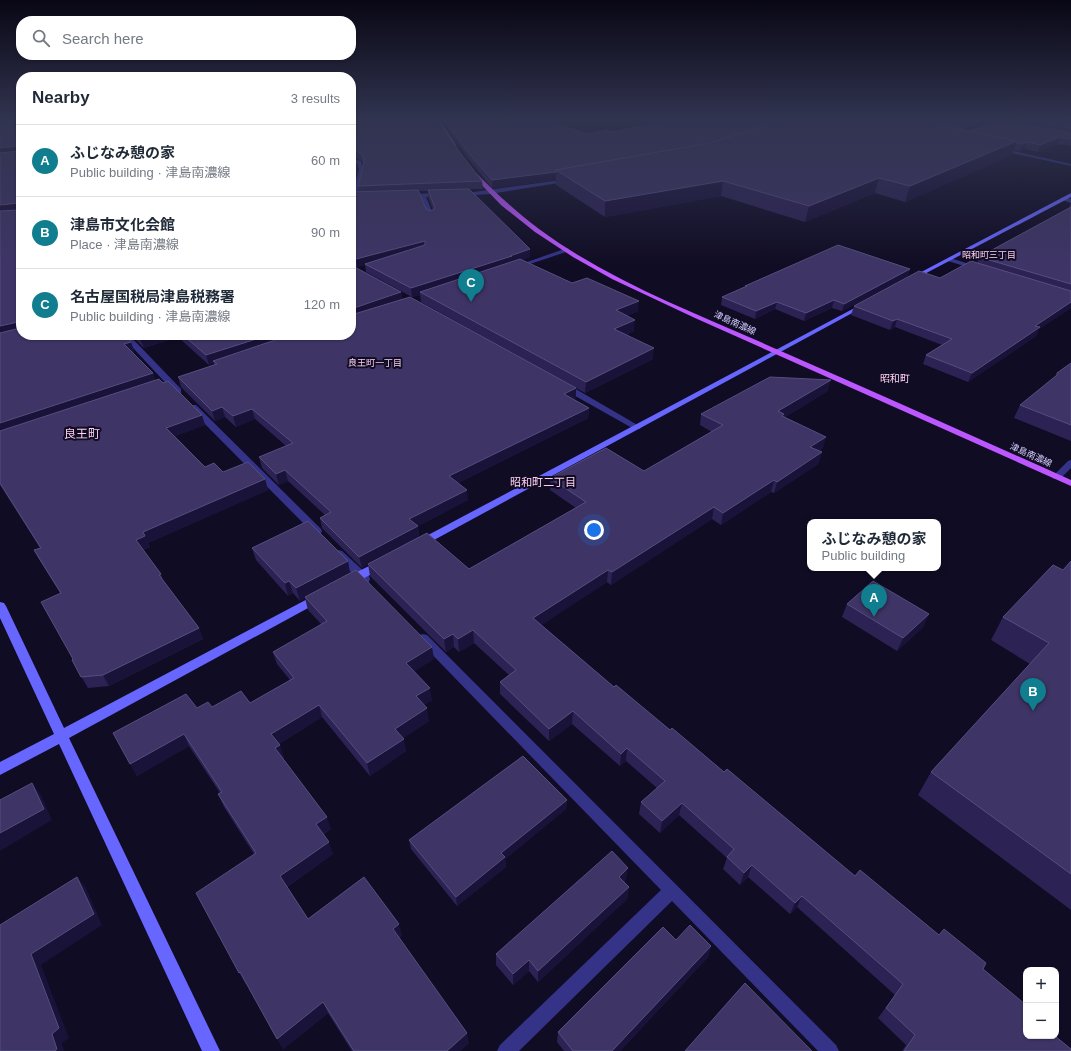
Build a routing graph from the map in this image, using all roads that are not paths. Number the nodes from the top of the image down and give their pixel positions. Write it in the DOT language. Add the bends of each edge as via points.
graph roads {
  1 [pos="360,167"];
  2 [pos="469,167"];
  3 [pos="573,180"];
  4 [pos="356,185"];
  5 [pos="490,192"];
  6 [pos="445,194"];
  7 [pos="452,194"];
  8 [pos="1071,195"];
  9 [pos="399,196"];
  10 [pos="422,196"];
  11 [pos="356,197"];
  12 [pos="361,197"];
  13 [pos="1064,199"];
  14 [pos="1071,200"];
  15 [pos="431,216"];
  16 [pos="567,250"];
  17 [pos="950,260"];
  18 [pos="508,270"];
  19 [pos="988,271"];
  20 [pos="901,284"];
  21 [pos="869,302"];
  22 [pos="130,340"];
  23 [pos="777,351"];
  24 [pos="554,380"];
  25 [pos="637,427"];
  26 [pos="1071,463"];
  27 [pos="1057,477"];
  28 [pos="1071,483"];
  29 [pos="321,536"];
  30 [pos="333,547"];
  31 [pos="409,549"];
  32 [pos="388,560"];
  33 [pos="361,575"];
  34 [pos="340,586"];
  35 [pos="372,586"];
  36 [pos="327,593"];
  37 [pos="0,606"];
  38 [pos="411,626"];
  39 [pos="61,736"];
  40 [pos="0,769"];
  41 [pos="672,890"];
  42 [pos="211,1051"];
  43 [pos="506,1051"];
  44 [pos="830,1051"];
  1 -- 4 [label="street"];
  2 -- 5 [label="main road, 津島南濃線"];
  3 -- 5 [label="street"];
  5 -- 7 [label="street"];
  5 -- 16 [label="main road, 津島南濃線" via="526,223"];
  6 -- 10 [label="street"];
  8 -- 13 [label="street"];
  9 -- 10 [label="street"];
  10 -- 15 [label="street"];
  11 -- 12 [label="street"];
  13 -- 14 [label="street"];
  13 -- 17 [label="street"];
  16 -- 18 [label="street"];
  16 -- 23 [label="main road, 津島南濃線" via="655,297"];
  17 -- 19 [label="street"];
  17 -- 20 [label="street"];
  21 -- 23 [label="street"];
  22 -- 29 [label="street"];
  23 -- 25 [label="street"];
  23 -- 27 [label="main road, 津島南濃線"];
  24 -- 25 [label="street"];
  25 -- 31 [label="street"];
  26 -- 27 [label="street"];
  27 -- 28 [label="main road, 津島南濃線"];
  30 -- 33 [label="street"];
  32 -- 33 [label="street"];
  33 -- 34 [label="street"];
  33 -- 35 [label="street"];
  36 -- 39 [label="street"];
  37 -- 39 [label="street"];
  38 -- 41 [label="street"];
  39 -- 40 [label="street"];
  39 -- 42 [label="street"];
  41 -- 43 [label="street"];
  41 -- 44 [label="street"];
}
